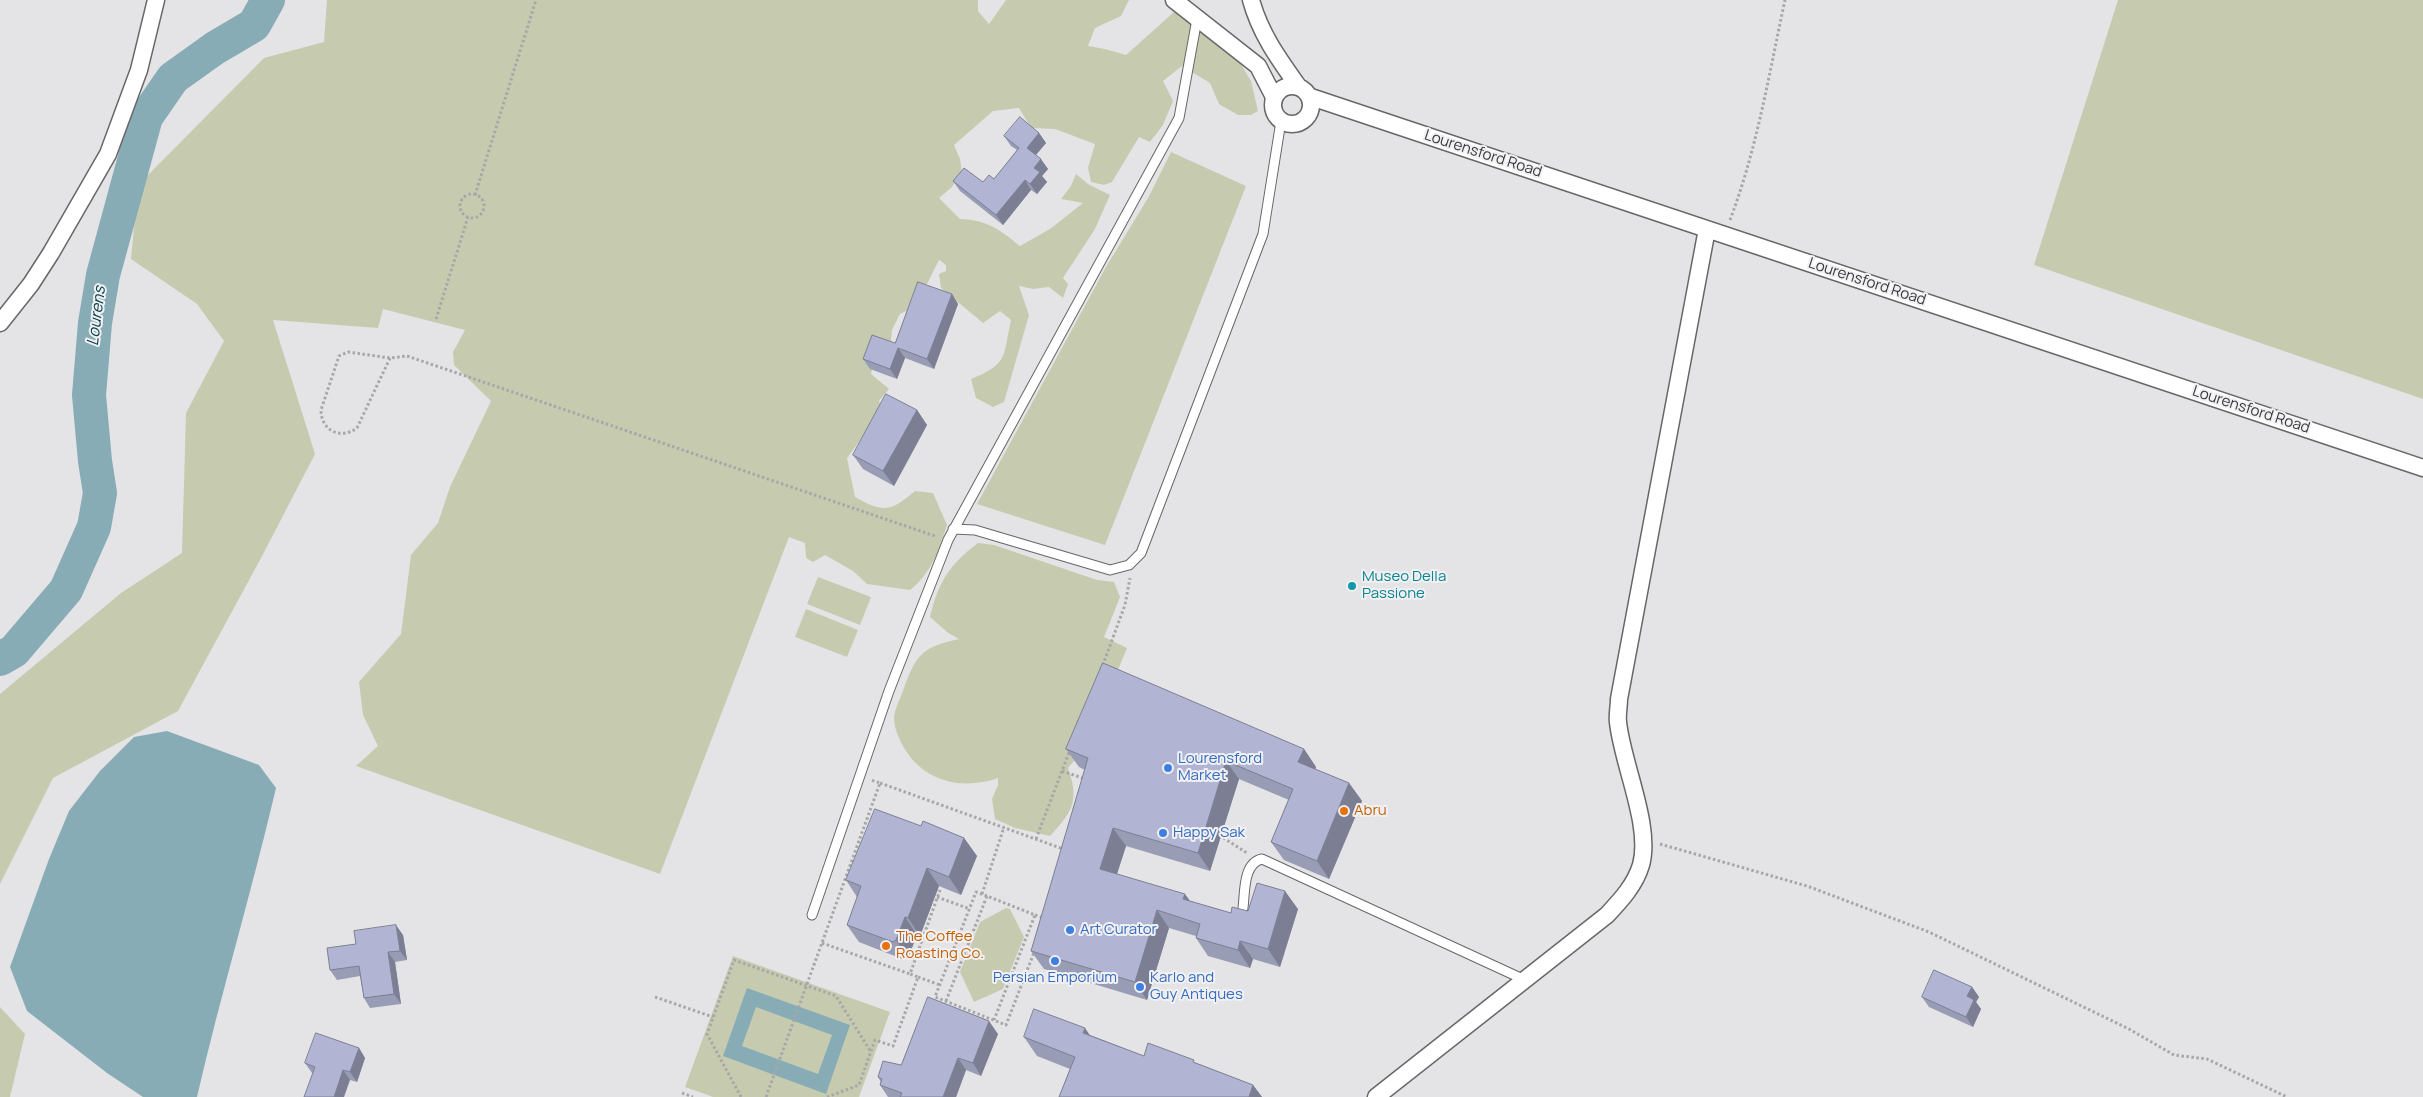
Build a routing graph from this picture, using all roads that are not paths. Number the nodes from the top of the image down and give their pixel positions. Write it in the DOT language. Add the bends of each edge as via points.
graph roads {
  1 [pos="156,0"];
  2 [pos="1174,0"];
  3 [pos="1251,0"];
  4 [pos="1197,19"];
  5 [pos="1298,86"];
  6 [pos="1274,97"];
  7 [pos="1310,97"];
  8 [pos="1281,121"];
  9 [pos="1708,229"];
  10 [pos="0,323"];
  11 [pos="2423,468"];
  12 [pos="953,529"];
  13 [pos="1243,908"];
  14 [pos="812,915"];
  15 [pos="1524,980"];
  16 [pos="1376,1097"];
  1 -- 10 [label="street" via="139,70 108,154 51,253"];
  2 -- 4 [label="street"];
  3 -- 5 [label="street" via="1257,22 1272,51"];
  4 -- 6 [label="street" via="1258,66"];
  4 -- 12 [label="lane" via="1179,118"];
  5 -- 6 [label="street" via="1288,86"];
  5 -- 7 [label="street"];
  6 -- 8 [label="street" via="1272,106"];
  7 -- 8 [label="street" via="1312,105 1305,120 1298,124"];
  7 -- 9 [label="street, Lourensford Road"];
  8 -- 12 [label="lane" via="1264,234 1145,546 1136,560 1110,570 975,530"];
  9 -- 11 [label="street, Lourensford Road"];
  9 -- 15 [label="street" via="1619,700 1618,722 1642,842 1641,865 1624,896 1607,915"];
  12 -- 14 [label="lane" via="889,691"];
  13 -- 15 [label="lane" via="1250,867 1262,859"];
  15 -- 16 [label="street"];
}
